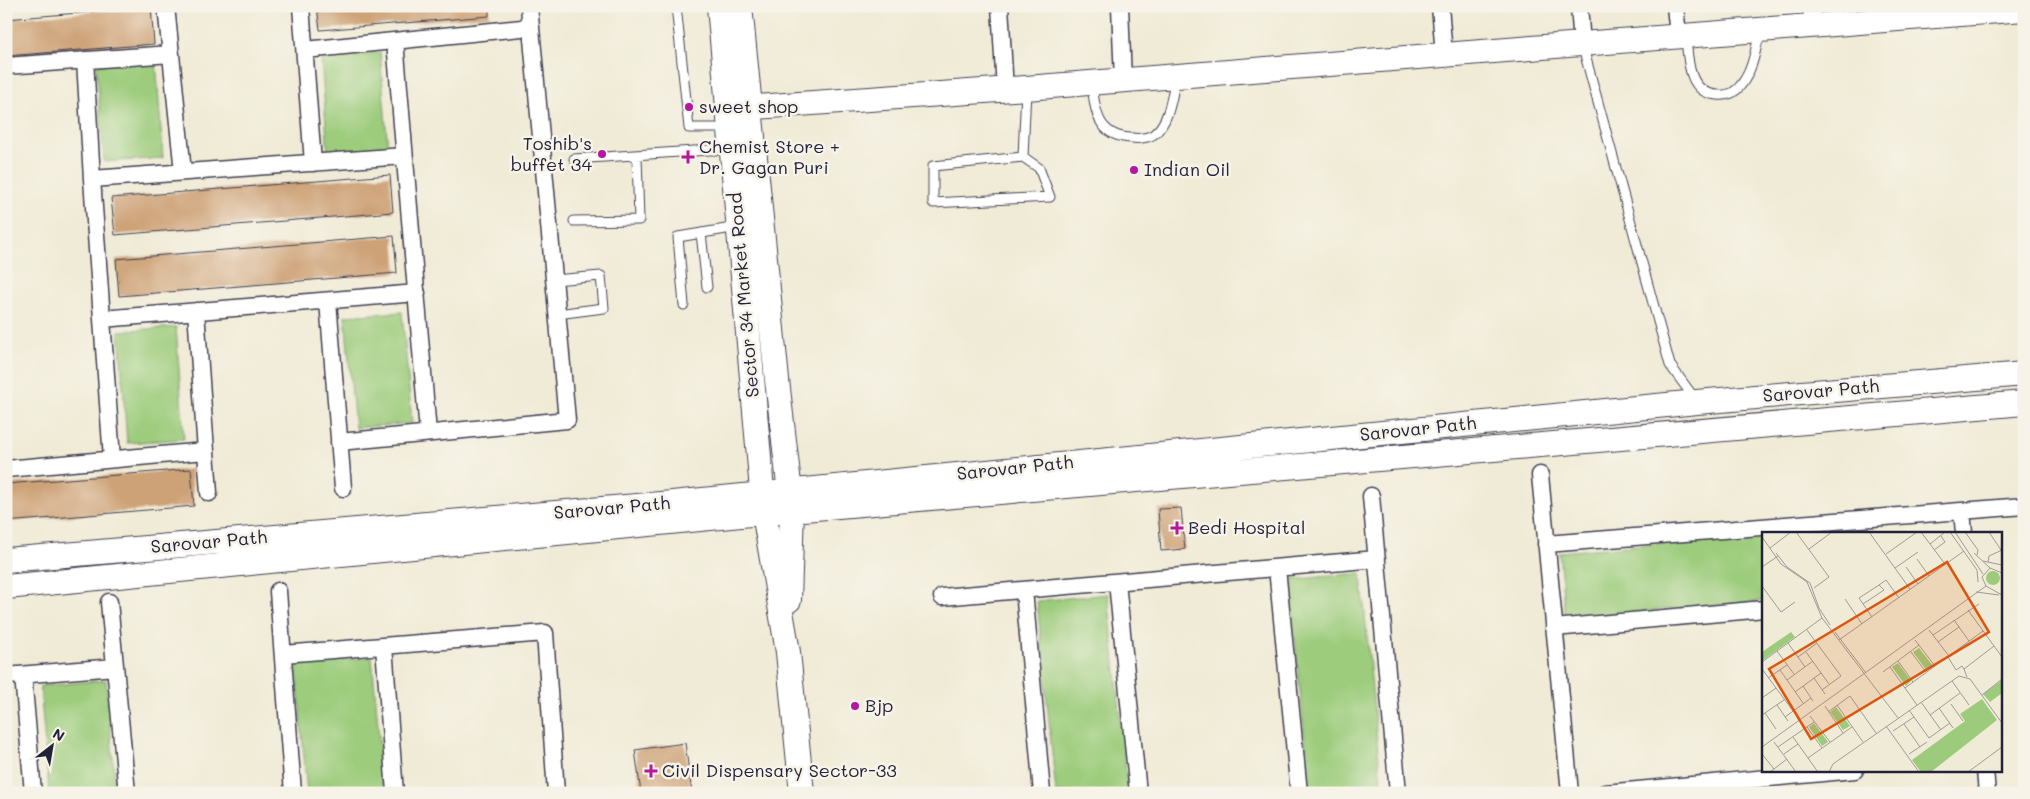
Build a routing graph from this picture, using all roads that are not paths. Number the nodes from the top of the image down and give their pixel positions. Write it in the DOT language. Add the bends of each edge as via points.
graph roads {
  1 [pos="166,6"];
  2 [pos="301,6"];
  3 [pos="529,6"];
  4 [pos="676,6"];
  5 [pos="719,6"];
  6 [pos="740,6"];
  7 [pos="1000,6"];
  8 [pos="1120,6"];
  9 [pos="1440,6"];
  10 [pos="1579,6"];
  11 [pos="1676,6"];
  12 [pos="2000,9"];
  13 [pos="2024,9"];
  14 [pos="1812,16"];
  15 [pos="530,27"];
  16 [pos="1760,30"];
  17 [pos="1682,36"];
  18 [pos="395,41"];
  19 [pos="1582,44"];
  20 [pos="305,50"];
  21 [pos="171,54"];
  22 [pos="1444,55"];
  23 [pos="85,60"];
  24 [pos="6,66"];
  25 [pos="1176,77"];
  26 [pos="1124,81"];
  27 [pos="1092,83"];
  28 [pos="1016,89"];
  29 [pos="734,124"];
  30 [pos="404,156"];
  31 [pos="637,156"];
  32 [pos="1023,157"];
  33 [pos="574,159"];
  34 [pos="313,163"];
  35 [pos="183,172"];
  36 [pos="92,179"];
  37 [pos="574,221"];
  38 [pos="738,228"];
  39 [pos="701,233"];
  40 [pos="554,280"];
  41 [pos="707,287"];
  42 [pos="417,293"];
  43 [pos="328,300"];
  44 [pos="684,305"];
  45 [pos="196,311"];
  46 [pos="557,314"];
  47 [pos="102,319"];
  48 [pos="2024,374"];
  49 [pos="1696,402"];
  50 [pos="2024,403"];
  51 [pos="428,433"];
  52 [pos="340,442"];
  53 [pos="205,451"];
  54 [pos="112,460"];
  55 [pos="6,469"];
  56 [pos="1540,475"];
  57 [pos="343,488"];
  58 [pos="208,492"];
  59 [pos="1371,496"];
  60 [pos="791,500"];
  61 [pos="763,503"];
  62 [pos="2024,506"];
  63 [pos="1962,511"];
  64 [pos="1798,528"];
  65 [pos="1964,532"];
  66 [pos="1546,544"];
  67 [pos="1377,559"];
  68 [pos="6,560"];
  69 [pos="1277,568"];
  70 [pos="1116,582"];
  71 [pos="6,587"];
  72 [pos="1024,590"];
  73 [pos="278,591"];
  74 [pos="942,597"];
  75 [pos="109,602"];
  76 [pos="1762,609"];
  77 [pos="1554,628"];
  78 [pos="384,646"];
  79 [pos="788,652"];
  80 [pos="283,654"];
  81 [pos="115,667"];
  82 [pos="23,675"];
  83 [pos="6,676"];
  84 [pos="1817,772"];
  85 [pos="1985,772"];
  86 [pos="33,793"];
  87 [pos="127,793"];
  88 [pos="293,793"];
  89 [pos="395,793"];
  90 [pos="556,793"];
  91 [pos="802,793"];
  92 [pos="1042,793"];
  93 [pos="1138,793"];
  94 [pos="1299,793"];
  95 [pos="1398,793"];
  96 [pos="1570,793"];
  97 [pos="1604,793"];
  98 [pos="1987,793"];
  1 -- 21 [label="street"];
  2 -- 20 [label="street"];
  3 -- 15 [label="street"];
  4 -- 29 [label="lane" via="689,128"];
  5 -- 29 [label="main road, Sector 34 Market Road"];
  6 -- 29 [label="main road"];
  7 -- 28 [label="street"];
  8 -- 26 [label="street"];
  9 -- 22 [label="street"];
  10 -- 19 [label="street"];
  11 -- 17 [label="street"];
  12 -- 13 [label="main road"];
  12 -- 14 [label="main road"];
  14 -- 16 [label="main road"];
  15 -- 18 [label="street"];
  15 -- 40 [label="street"];
  16 -- 17 [label="main road"];
  16 -- 17 [label="lane" via="1755,56 1742,85 1733,93 1721,95 1710,95 1699,88 1689,66"];
  17 -- 19 [label="main road"];
  18 -- 20 [label="street"];
  18 -- 30 [label="street"];
  19 -- 22 [label="main road"];
  19 -- 49 [label="lane" via="1670,365"];
  20 -- 34 [label="street"];
  21 -- 23 [label="street"];
  21 -- 35 [label="street"];
  22 -- 25 [label="main road"];
  23 -- 24 [label="street"];
  23 -- 36 [label="street"];
  25 -- 26 [label="main road"];
  25 -- 27 [label="lane" via="1163,122 1154,134 1139,139 1118,138 1109,132 1099,120"];
  26 -- 27 [label="main road"];
  27 -- 28 [label="main road"];
  28 -- 29 [label="main road"];
  28 -- 32 [label="lane"];
  29 -- 31 [label="lane" via="709,150"];
  29 -- 38 [label="main road, Sector 34 Market Road"];
  29 -- 60 [label="main road" via="777,380"];
  30 -- 34 [label="street"];
  30 -- 42 [label="street"];
  31 -- 33 [label="lane"];
  31 -- 37 [label="lane" via="639,220"];
  32 -- 32 [label="lane" via="933,166 933,203 1050,198 1039,168"];
  34 -- 35 [label="street"];
  35 -- 36 [label="street"];
  36 -- 47 [label="street"];
  38 -- 39 [label="lane"];
  38 -- 61 [label="main road, Sector 34 Market Road"];
  39 -- 41 [label="lane"];
  39 -- 44 [label="lane" via="678,237"];
  40 -- 46 [label="street"];
  40 -- 46 [label="lane" via="601,276 604,308"];
  42 -- 43 [label="street"];
  42 -- 51 [label="street"];
  43 -- 45 [label="street"];
  43 -- 52 [label="street"];
  45 -- 47 [label="street"];
  45 -- 53 [label="street"];
  46 -- 51 [label="street" via="567,420"];
  47 -- 54 [label="street"];
  48 -- 49 [label="main road, Sarovar Path"];
  49 -- 60 [label="main road, Sarovar Path"];
  50 -- 60 [label="main road, Sarovar Path"];
  51 -- 52 [label="street"];
  52 -- 57 [label="street"];
  53 -- 54 [label="street"];
  53 -- 58 [label="street"];
  54 -- 55 [label="street"];
  56 -- 66 [label="street"];
  59 -- 67 [label="street"];
  60 -- 61 [label="main road, Sarovar Path"];
  60 -- 79 [label="main road"];
  61 -- 68 [label="main road, Sarovar Path" via="672,503"];
  61 -- 71 [label="main road, Sarovar Path"];
  61 -- 79 [label="main road, Sector 34 Market Road"];
  62 -- 63 [label="street"];
  63 -- 64 [label="street"];
  63 -- 65 [label="street"];
  64 -- 66 [label="street"];
  66 -- 77 [label="street"];
  67 -- 69 [label="street"];
  67 -- 95 [label="street"];
  69 -- 70 [label="street"];
  69 -- 94 [label="street"];
  70 -- 72 [label="street"];
  70 -- 93 [label="street"];
  72 -- 74 [label="street"];
  72 -- 92 [label="street"];
  73 -- 80 [label="street"];
  75 -- 81 [label="street"];
  76 -- 77 [label="street"];
  77 -- 96 [label="street"];
  78 -- 80 [label="street"];
  78 -- 89 [label="street"];
  78 -- 90 [label="street" via="545,632"];
  79 -- 91 [label="main road"];
  80 -- 88 [label="street"];
  81 -- 82 [label="street"];
  81 -- 87 [label="street"];
  82 -- 83 [label="street"];
  82 -- 86 [label="street"];
  84 -- 97 [label="street"];
  85 -- 98 [label="street"];
}
